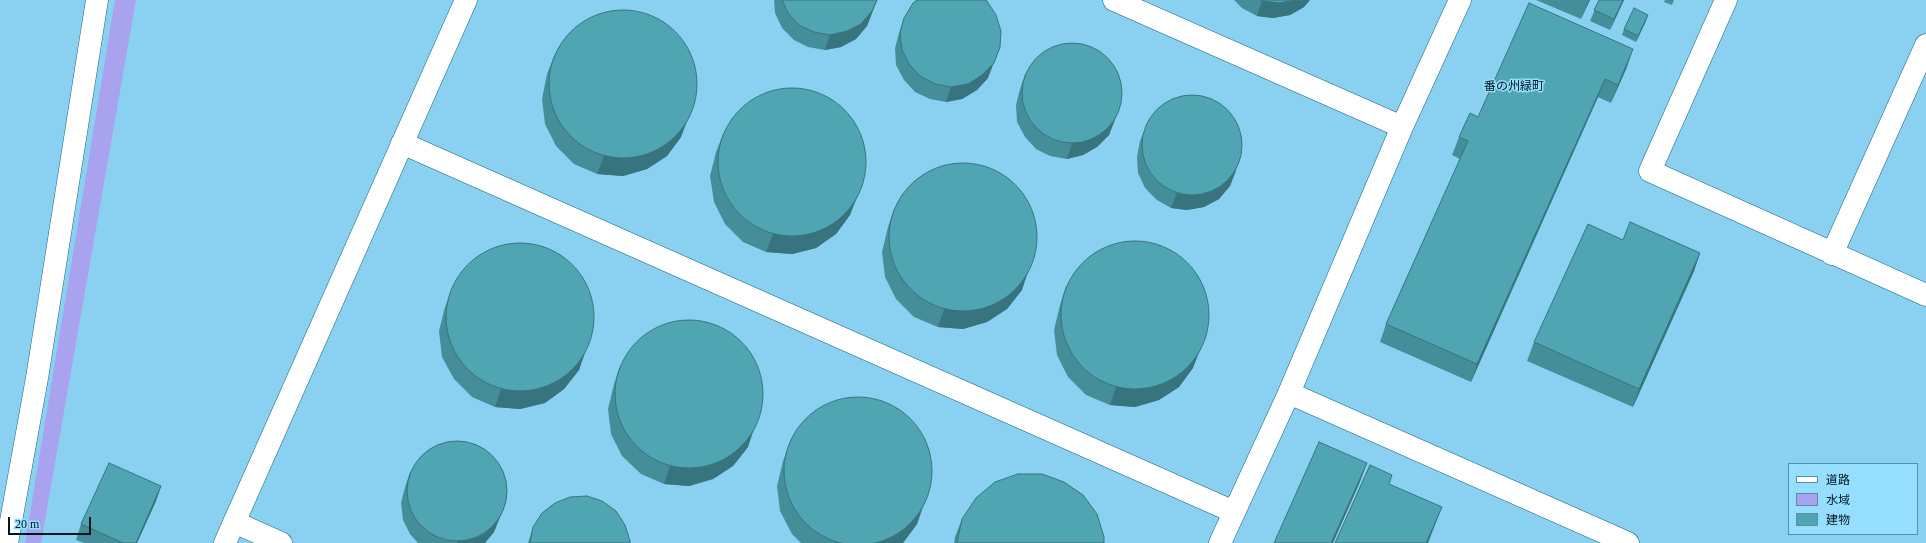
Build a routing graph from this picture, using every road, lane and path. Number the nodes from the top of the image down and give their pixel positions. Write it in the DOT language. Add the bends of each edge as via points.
graph roads {
  1 [pos="97,0"];
  2 [pos="466,0"];
  3 [pos="1114,0"];
  4 [pos="1460,0"];
  5 [pos="1726,0"];
  6 [pos="1926,44"];
  7 [pos="1402,128"];
  8 [pos="402,143"];
  9 [pos="1832,254"];
  10 [pos="1926,295"];
  11 [pos="1289,392"];
  12 [pos="1234,512"];
  13 [pos="234,522"];
  14 [pos="7,543"];
  15 [pos="225,543"];
  16 [pos="281,543"];
  17 [pos="1220,543"];
  18 [pos="1628,543"];
  1 -- 14 [label="lane" via="37,378"];
  2 -- 8 [label="lane"];
  3 -- 7 [label="lane"];
  4 -- 7 [label="lane"];
  5 -- 9 [label="lane" via="1650,171"];
  6 -- 9 [label="lane"];
  7 -- 11 [label="lane"];
  8 -- 12 [label="lane"];
  8 -- 13 [label="lane"];
  9 -- 10 [label="lane"];
  11 -- 12 [label="lane"];
  11 -- 18 [label="lane"];
  12 -- 17 [label="lane"];
  13 -- 15 [label="lane"];
  13 -- 16 [label="lane"];
}
